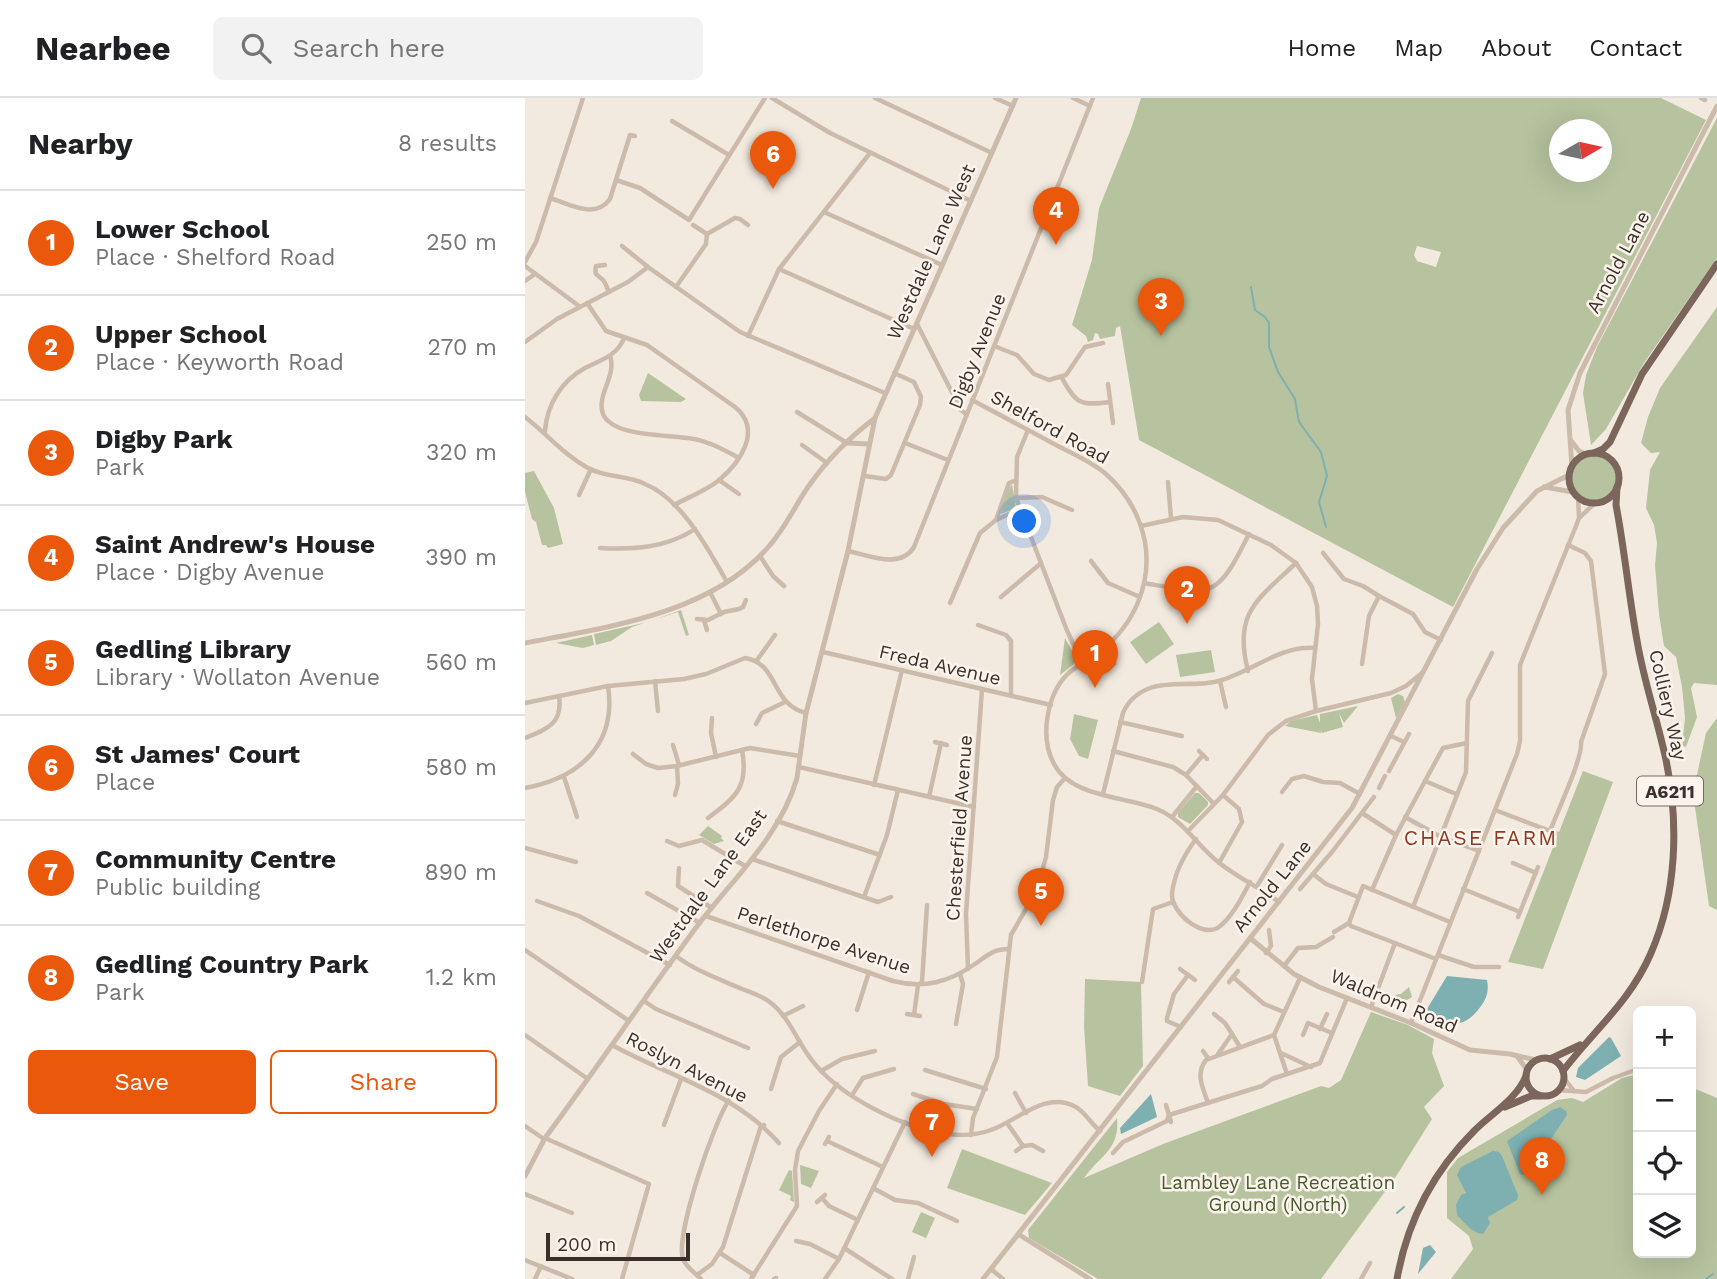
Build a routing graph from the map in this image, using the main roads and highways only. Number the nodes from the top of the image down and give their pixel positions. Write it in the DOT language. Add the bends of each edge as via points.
graph roads {
  1 [pos="1717,264"];
  2 [pos="1617,431"];
  3 [pos="1590,454"];
  4 [pos="1612,462"];
  5 [pos="1617,487"];
  6 [pos="1598,503"];
  7 [pos="1620,523"];
  8 [pos="1590,1040"];
  9 [pos="1550,1059"];
  10 [pos="1527,1073"];
  11 [pos="1563,1074"];
  12 [pos="1543,1096"];
  13 [pos="1501,1108"];
  14 [pos="1397,1279"];
  1 -- 2 [label="main road" via="1642,374"];
  2 -- 3 [label="main road" via="1603,449"];
  2 -- 4 [label="main road"];
  3 -- 4 [label="main road"];
  3 -- 6 [label="main road" via="1577,460 1570,471 1576,495"];
  4 -- 5 [label="main road" via="1618,474"];
  5 -- 6 [label="main road"];
  5 -- 7 [label="main road, Colliery Way / A6211"];
  6 -- 7 [label="main road" via="1611,507"];
  7 -- 8 [label="main road, Colliery Way / A6211" via="1639,649 1666,760 1673,858 1667,903 1651,954 1624,1000"];
  8 -- 9 [label="main road, Colliery Way / A6211"];
  8 -- 11 [label="main road, Colliery Way / A6211"];
  9 -- 10 [label="main road" via="1536,1060"];
  9 -- 11 [label="main road" via="1559,1064"];
  10 -- 12 [label="main road" via="1532,1090"];
  10 -- 13 [label="main road"];
  11 -- 12 [label="main road" via="1558,1090"];
  12 -- 13 [label="main road"];
  13 -- 14 [label="main road" via="1462,1143 1433,1183 1411,1226"];
}
